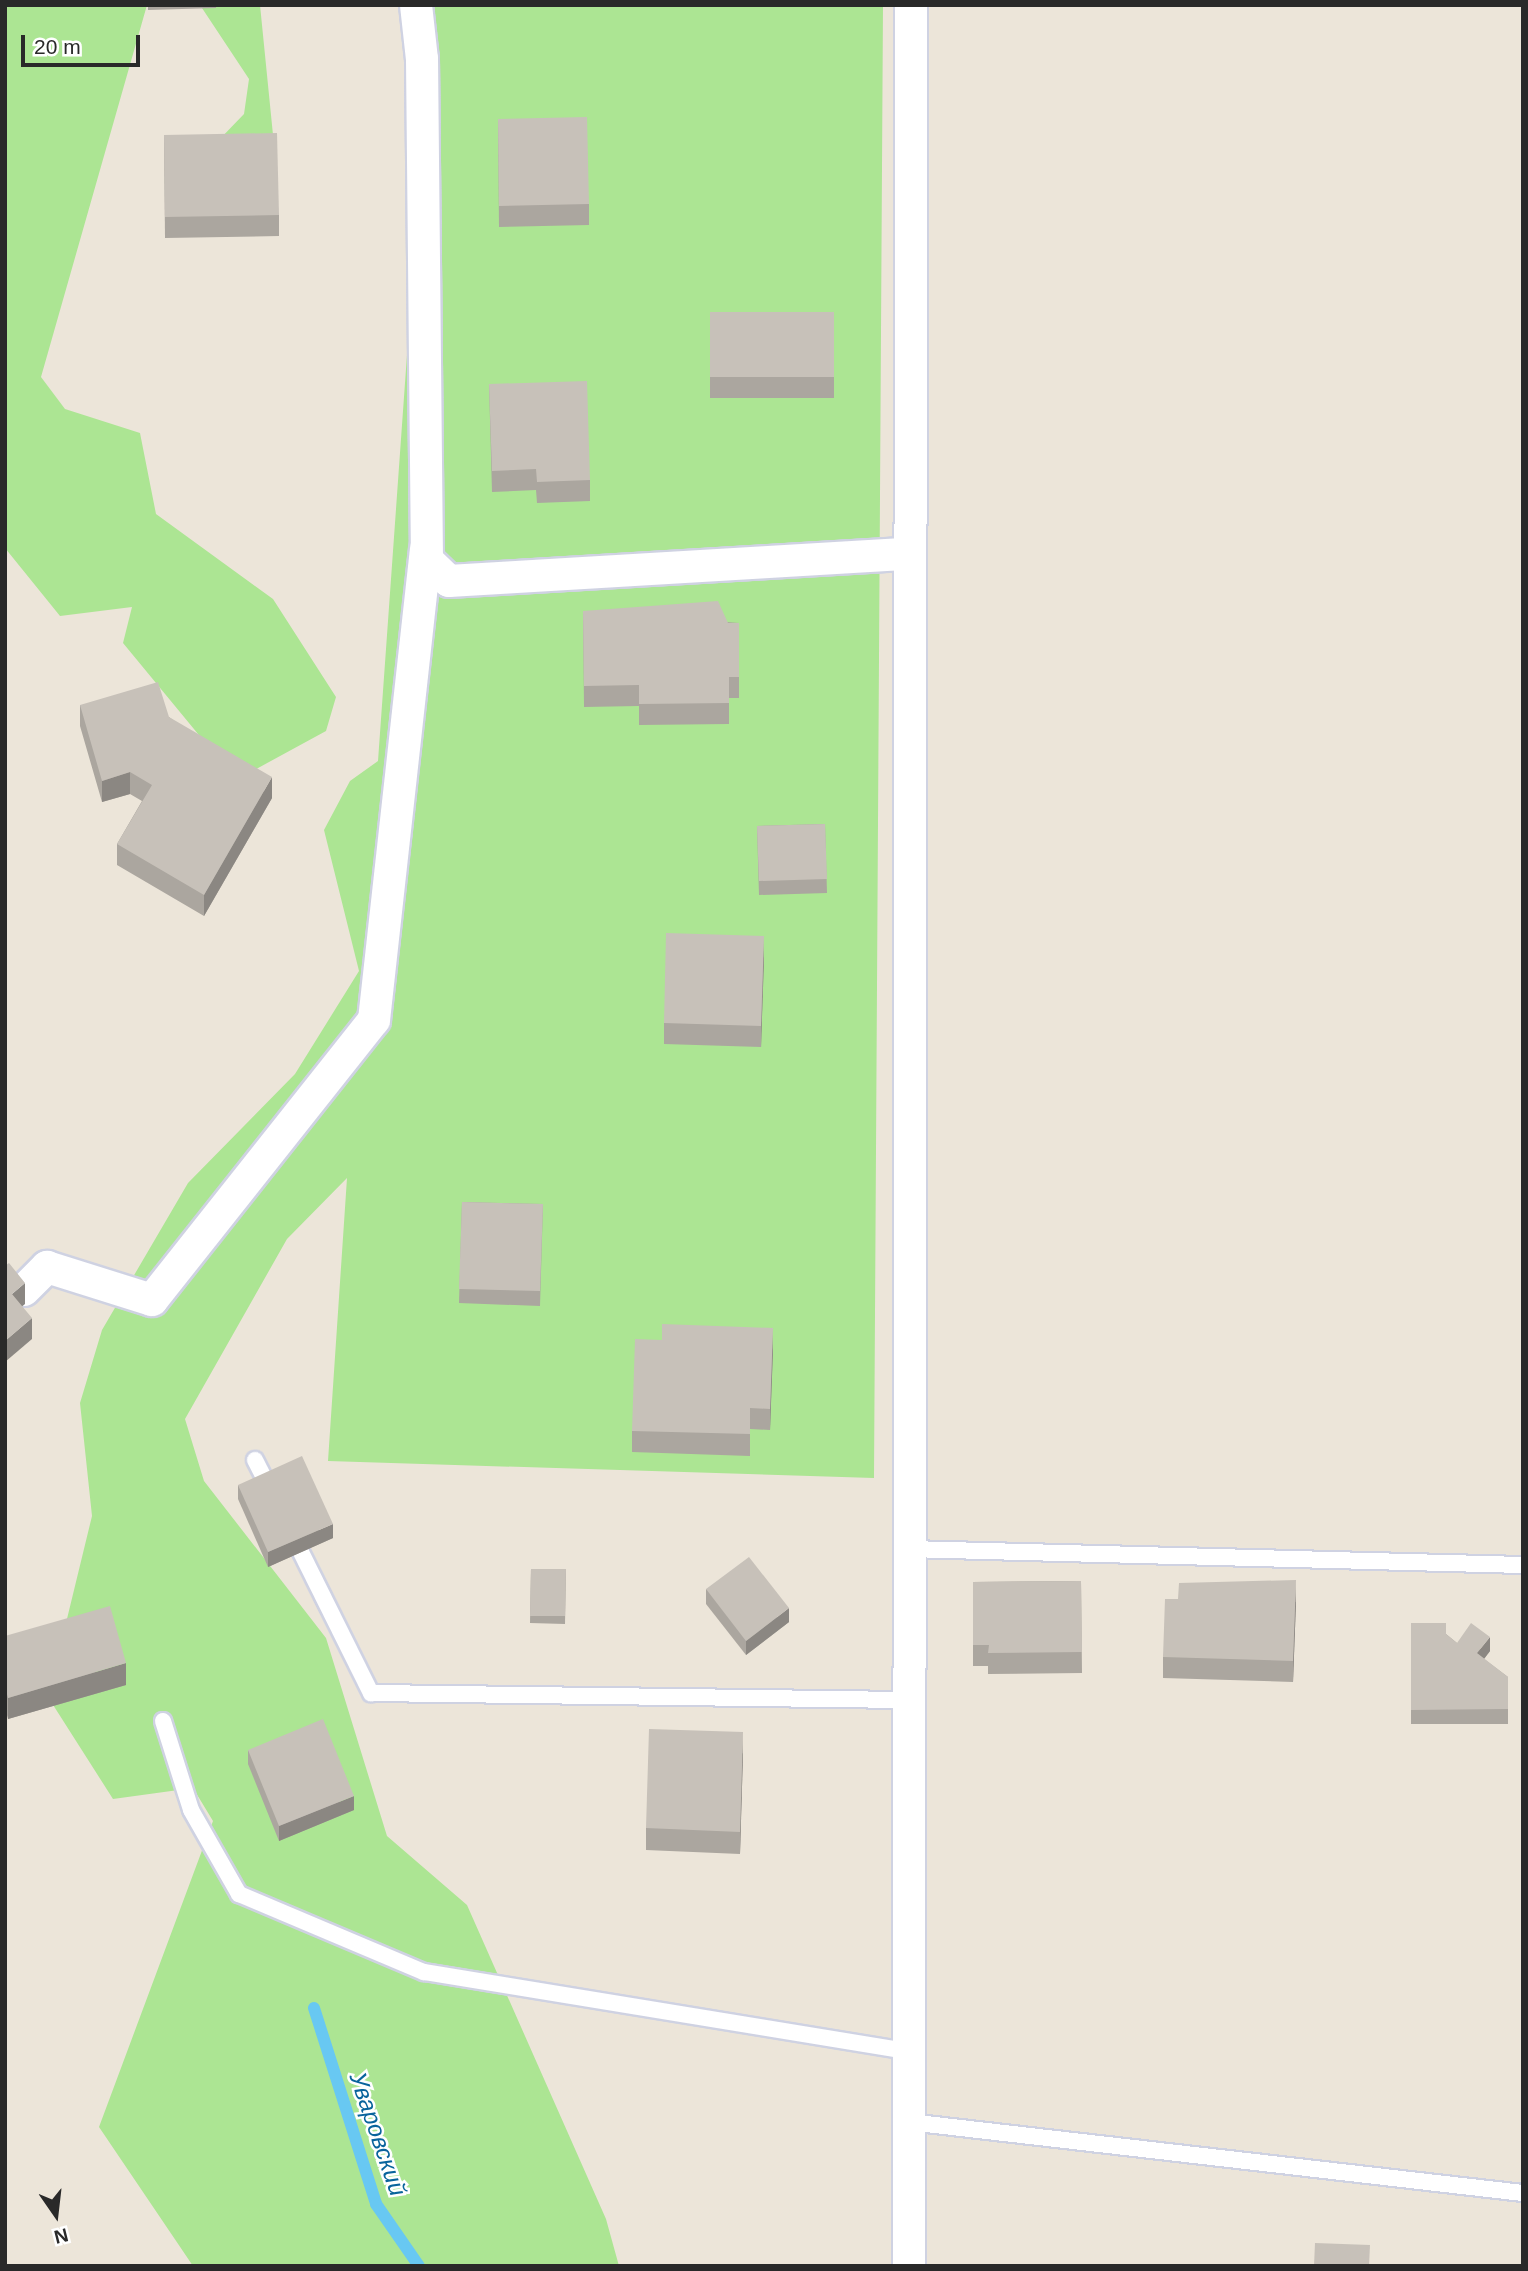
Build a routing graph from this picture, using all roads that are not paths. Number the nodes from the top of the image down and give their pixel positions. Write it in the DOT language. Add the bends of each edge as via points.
graph roads {
  1 [pos="416,5"];
  2 [pos="911,5"];
  3 [pos="426,550"];
  4 [pos="907,555"];
  5 [pos="24,1290"];
  6 [pos="255,1460"];
  7 [pos="908,1549"];
  8 [pos="1523,1565"];
  9 [pos="909,1700"];
  10 [pos="163,1721"];
  11 [pos="909,2051"];
  12 [pos="909,2122"];
  13 [pos="1523,2193"];
  14 [pos="909,2266"];
  1 -- 3 [label="street" via="422,59"];
  2 -- 4 [label="street"];
  3 -- 4 [label="street" via="427,560 449,581"];
  3 -- 5 [label="street" via="374,1020 152,1300 47,1267"];
  4 -- 7 [label="street"];
  6 -- 9 [label="lane" via="371,1693"];
  7 -- 8 [label="lane"];
  7 -- 9 [label="street"];
  9 -- 11 [label="street"];
  10 -- 11 [label="lane" via="191,1810 239,1894 424,1972"];
  11 -- 12 [label="street"];
  12 -- 13 [label="lane"];
  12 -- 14 [label="street"];
}
